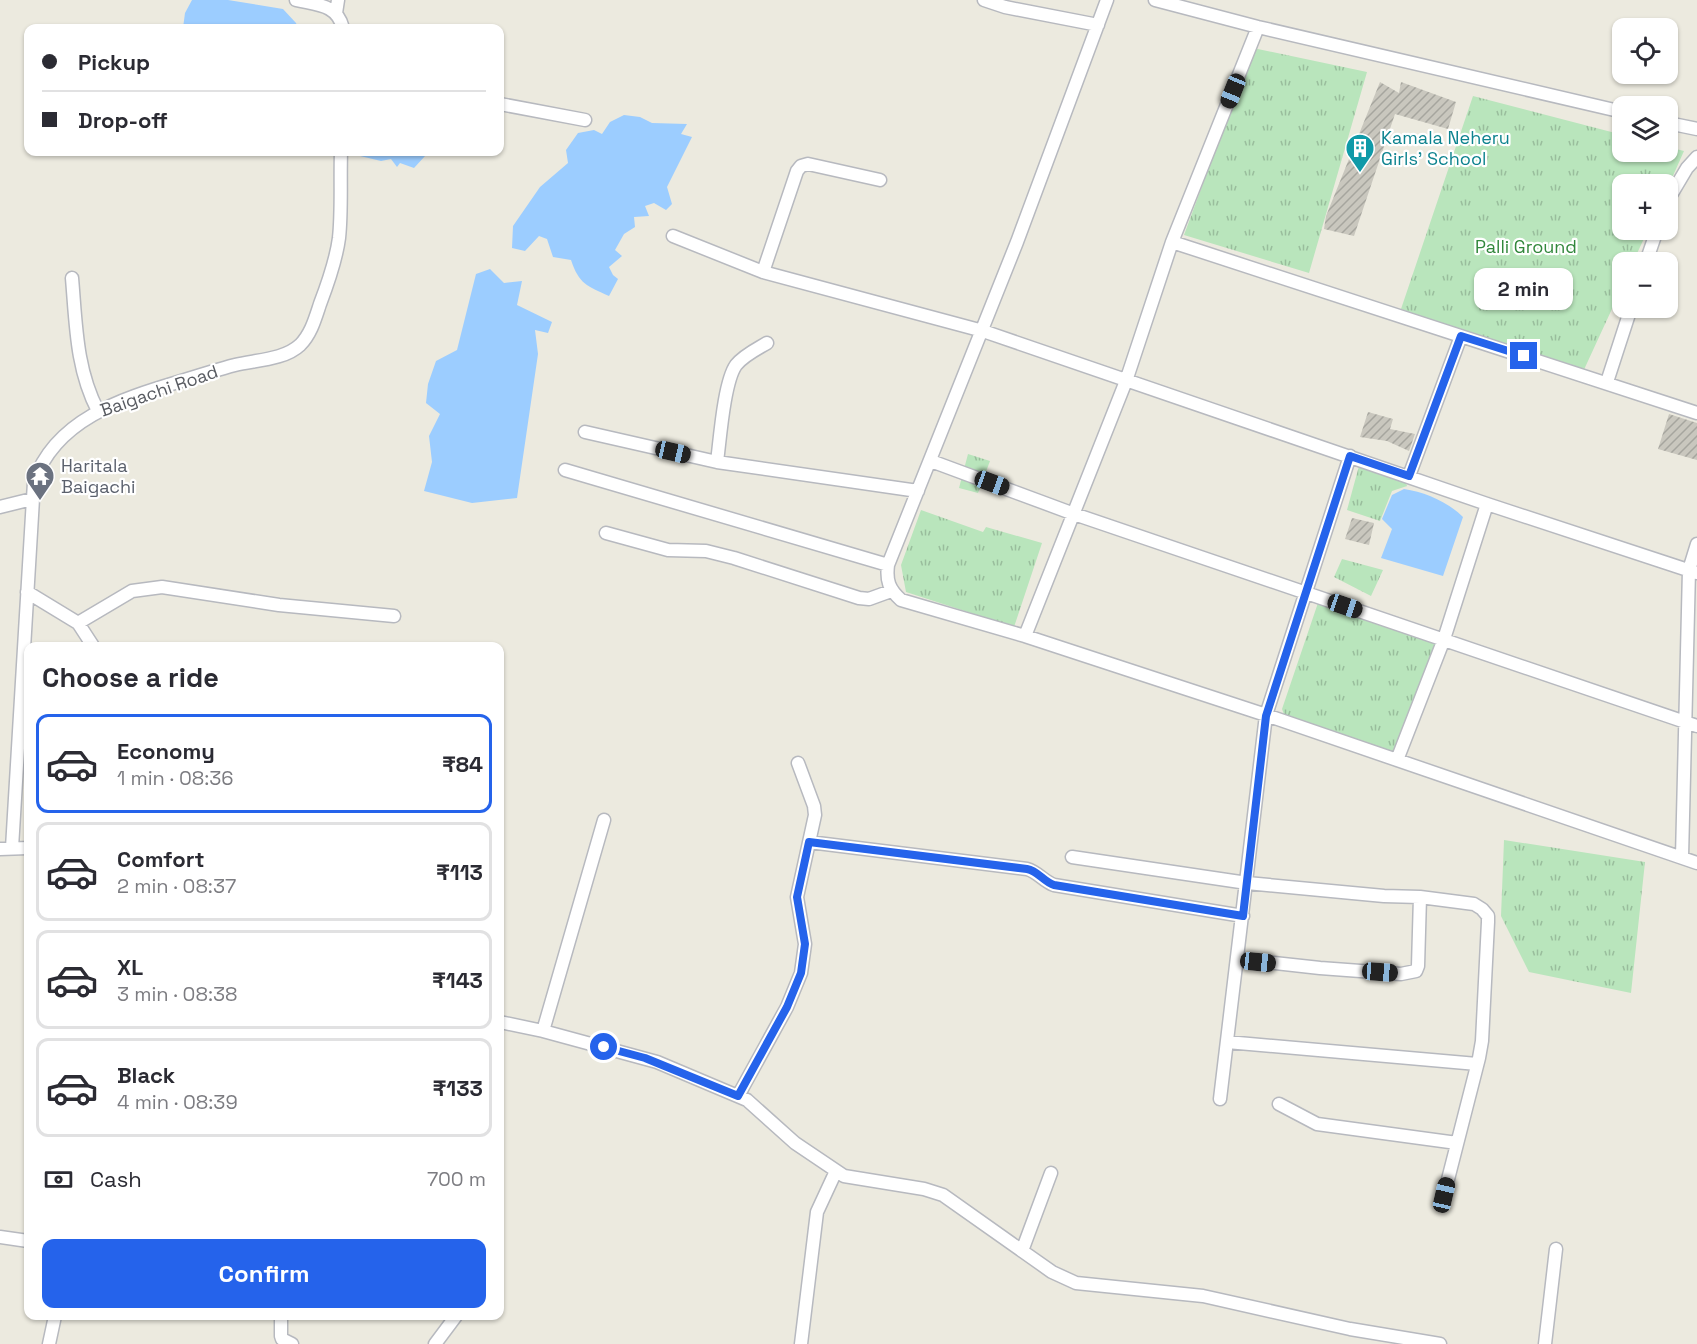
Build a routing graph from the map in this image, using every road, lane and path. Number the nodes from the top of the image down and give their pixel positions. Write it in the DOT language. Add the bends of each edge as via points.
graph roads {
  1 [pos="297,0"];
  2 [pos="984,0"];
  3 [pos="1107,0"];
  4 [pos="1155,0"];
  5 [pos="337,6"];
  6 [pos="342,24"];
  7 [pos="1098,25"];
  8 [pos="1258,27"];
  9 [pos="504,105"];
  10 [pos="1612,109"];
  11 [pos="585,120"];
  12 [pos="1678,125"];
  13 [pos="1697,129"];
  14 [pos="341,156"];
  15 [pos="1697,157"];
  16 [pos="880,180"];
  17 [pos="1678,183"];
  18 [pos="673,236"];
  19 [pos="1172,242"];
  20 [pos="763,272"];
  21 [pos="72,278"];
  22 [pos="1628,318"];
  23 [pos="983,331"];
  24 [pos="1461,336"];
  25 [pos="767,343"];
  26 [pos="1126,381"];
  27 [pos="1607,382"];
  28 [pos="98,411"];
  29 [pos="1697,413"];
  30 [pos="585,432"];
  31 [pos="1350,456"];
  32 [pos="930,461"];
  33 [pos="717,462"];
  34 [pos="565,470"];
  35 [pos="1409,476"];
  36 [pos="918,491"];
  37 [pos="33,499"];
  38 [pos="1487,504"];
  39 [pos="0,507"];
  40 [pos="1074,514"];
  41 [pos="606,533"];
  42 [pos="1697,544"];
  43 [pos="888,565"];
  44 [pos="1693,571"];
  45 [pos="891,591"];
  46 [pos="27,592"];
  47 [pos="1306,593"];
  48 [pos="394,616"];
  49 [pos="78,623"];
  50 [pos="1025,636"];
  51 [pos="1444,639"];
  52 [pos="90,642"];
  53 [pos="1266,716"];
  54 [pos="1691,724"];
  55 [pos="1397,760"];
  56 [pos="798,763"];
  57 [pos="604,820"];
  58 [pos="809,842"];
  59 [pos="24,848"];
  60 [pos="6,849"];
  61 [pos="1072,857"];
  62 [pos="1682,857"];
  63 [pos="1697,863"];
  64 [pos="1246,883"];
  65 [pos="1420,897"];
  66 [pos="1243,916"];
  67 [pos="1238,960"];
  68 [pos="504,1023"];
  69 [pos="543,1031"];
  70 [pos="1227,1042"];
  71 [pos="1477,1064"];
  72 [pos="738,1096"];
  73 [pos="1220,1099"];
  74 [pos="1280,1104"];
  75 [pos="1457,1143"];
  76 [pos="836,1171"];
  77 [pos="1051,1173"];
  78 [pos="1444,1195"];
  79 [pos="0,1237"];
  80 [pos="24,1240"];
  81 [pos="1556,1249"];
  82 [pos="1022,1251"];
  83 [pos="54,1320"];
  84 [pos="281,1320"];
  85 [pos="453,1320"];
  86 [pos="49,1344"];
  87 [pos="291,1344"];
  88 [pos="435,1344"];
  89 [pos="801,1344"];
  90 [pos="1440,1344"];
  91 [pos="1545,1344"];
  1 -- 5 [label="street"];
  2 -- 7 [label="street"];
  3 -- 7 [label="street"];
  4 -- 8 [label="street"];
  5 -- 6 [label="street"];
  7 -- 23 [label="street"];
  8 -- 10 [label="street"];
  8 -- 19 [label="street"];
  9 -- 11 [label="street"];
  12 -- 13 [label="street"];
  14 -- 28 [label="street, Baigachi Road" via="339,238 332,271 311,330 300,345 288,353 146,391"];
  15 -- 17 [label="street"];
  16 -- 20 [label="street" via="801,166"];
  18 -- 20 [label="street"];
  19 -- 24 [label="street"];
  19 -- 26 [label="street"];
  20 -- 23 [label="street"];
  21 -- 28 [label="street" via="80,361"];
  22 -- 27 [label="street"];
  23 -- 26 [label="street"];
  23 -- 32 [label="street"];
  24 -- 27 [label="street"];
  24 -- 35 [label="street"];
  25 -- 33 [label="street" via="736,365 729,379"];
  26 -- 31 [label="street"];
  26 -- 40 [label="street"];
  27 -- 29 [label="street"];
  28 -- 37 [label="street, Baigachi Road" via="64,436 39,466"];
  30 -- 33 [label="street"];
  31 -- 35 [label="street"];
  31 -- 47 [label="street"];
  32 -- 36 [label="street"];
  32 -- 40 [label="street"];
  33 -- 36 [label="street"];
  34 -- 43 [label="street"];
  35 -- 38 [label="street"];
  36 -- 43 [label="street"];
  37 -- 39 [label="street"];
  37 -- 46 [label="street, Baigachi Road"];
  38 -- 44 [label="street"];
  38 -- 51 [label="street"];
  40 -- 47 [label="street"];
  40 -- 50 [label="street"];
  41 -- 45 [label="street" via="668,550 706,551 734,558 859,598 869,599"];
  42 -- 44 [label="street"];
  43 -- 45 [label="street" via="886,578"];
  44 -- 54 [label="street"];
  45 -- 50 [label="street" via="901,600"];
  46 -- 49 [label="street"];
  46 -- 60 [label="street, Baigachi Road"];
  47 -- 51 [label="street"];
  47 -- 53 [label="street"];
  48 -- 49 [label="street" via="279,606 162,587 132,591"];
  49 -- 52 [label="street"];
  50 -- 53 [label="street"];
  51 -- 54 [label="street"];
  51 -- 55 [label="street"];
  53 -- 55 [label="street"];
  53 -- 64 [label="street"];
  54 -- 62 [label="street"];
  55 -- 62 [label="street"];
  56 -- 58 [label="street" via="814,806"];
  57 -- 69 [label="street"];
  58 -- 66 [label="street" via="1027,869 1054,885"];
  58 -- 72 [label="street" via="797,897 805,944 801,973 787,1007"];
  59 -- 60 [label="street"];
  61 -- 64 [label="street"];
  62 -- 63 [label="street"];
  64 -- 65 [label="street"];
  64 -- 66 [label="street"];
  65 -- 67 [label="street" via="1416,971 1401,974"];
  65 -- 71 [label="street" via="1474,904 1488,916 1482,1041"];
  66 -- 67 [label="street"];
  67 -- 70 [label="street"];
  68 -- 69 [label="street"];
  69 -- 72 [label="street" via="645,1058"];
  70 -- 71 [label="street"];
  70 -- 73 [label="street"];
  71 -- 75 [label="street"];
  72 -- 76 [label="street"];
  74 -- 75 [label="street" via="1317,1124"];
  75 -- 78 [label="street"];
  76 -- 82 [label="street" via="850,1178 943,1195"];
  76 -- 89 [label="street" via="817,1212"];
  77 -- 82 [label="street"];
  79 -- 80 [label="street"];
  81 -- 91 [label="street"];
  82 -- 90 [label="street" via="1076,1283 1203,1296 1350,1329"];
  83 -- 86 [label="street"];
  84 -- 87 [label="street" via="282,1339"];
  85 -- 88 [label="street"];
}
